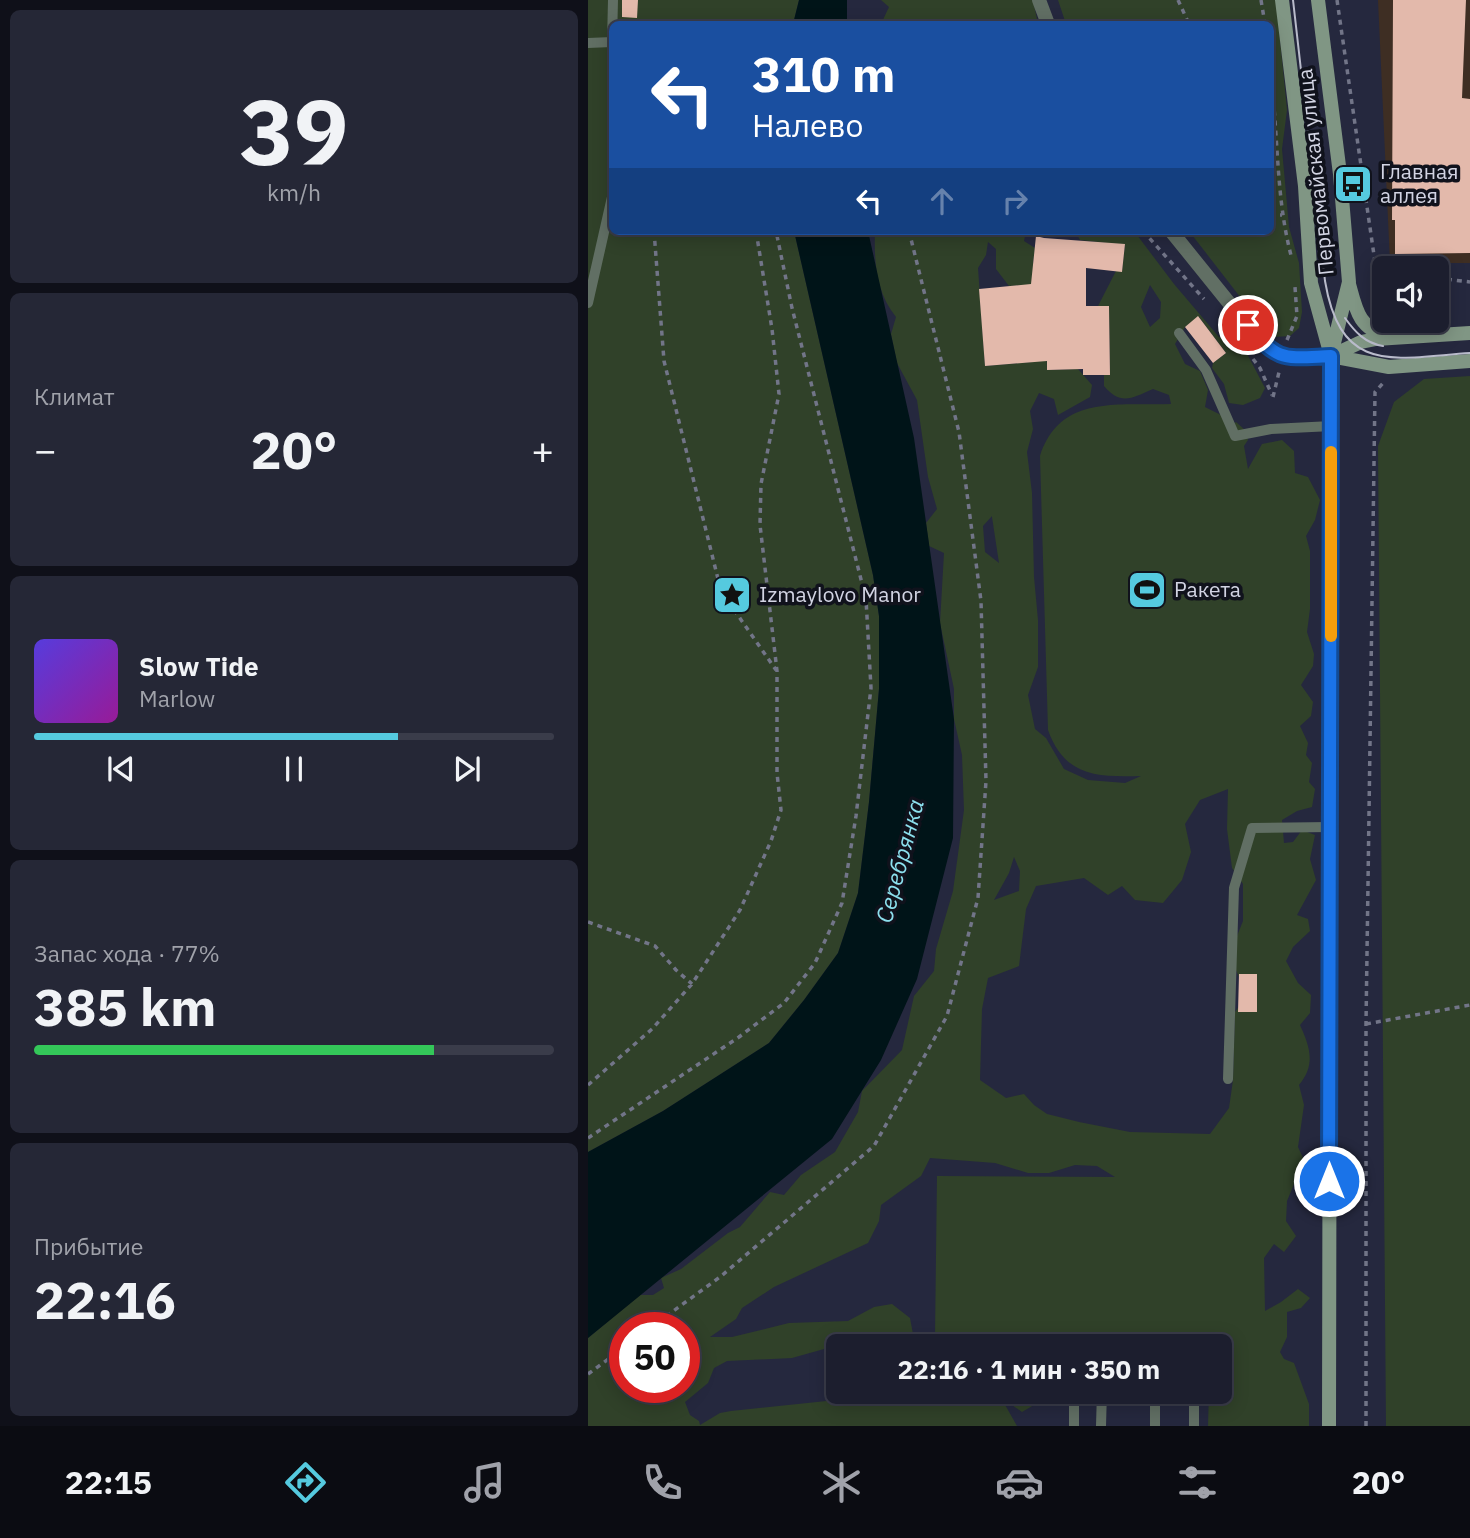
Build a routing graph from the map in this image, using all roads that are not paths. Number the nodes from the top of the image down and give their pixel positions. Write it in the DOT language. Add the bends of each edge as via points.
graph roads {
  1 [pos="613,0"];
  2 [pos="1039,0"];
  3 [pos="1282,0"];
  4 [pos="1318,0"];
  5 [pos="612,21"];
  6 [pos="1047,21"];
  7 [pos="609,42"];
  8 [pos="588,43"];
  9 [pos="609,210"];
  10 [pos="1174,235"];
  11 [pos="1349,282"];
  12 [pos="588,303"];
  13 [pos="1179,333"];
  14 [pos="1470,333"];
  15 [pos="1392,338"];
  16 [pos="1331,356"];
  17 [pos="1470,361"];
  18 [pos="1332,426"];
  19 [pos="1330,827"];
  20 [pos="1228,1079"];
  21 [pos="1074,1404"];
  22 [pos="1102,1404"];
  23 [pos="1155,1404"];
  24 [pos="1194,1404"];
  25 [pos="1074,1426"];
  26 [pos="1101,1426"];
  27 [pos="1155,1426"];
  28 [pos="1194,1426"];
  29 [pos="1329,1426"];
  1 -- 5 [label="lane"];
  2 -- 6 [label="street"];
  3 -- 16 [label="main road, Первомайская улица" via="1305,186 1311,283"];
  4 -- 11 [label="main road, Первомайская улица"];
  7 -- 8 [label="lane"];
  9 -- 12 [label="lane"];
  10 -- 16 [label="street" via="1272,352 1293,357"];
  11 -- 15 [label="main road" via="1361,319 1376,333"];
  11 -- 16 [label="main road, Первомайская улица"];
  13 -- 18 [label="lane" via="1206,370 1235,436"];
  14 -- 15 [label="main road"];
  15 -- 16 [label="main road" via="1361,342"];
  16 -- 17 [label="main road" via="1389,368"];
  16 -- 18 [label="main road"];
  18 -- 19 [label="main road"];
  19 -- 20 [label="lane" via="1252,828 1234,888"];
  19 -- 29 [label="main road"];
  21 -- 25 [label="lane"];
  22 -- 26 [label="lane"];
  23 -- 27 [label="lane"];
  24 -- 28 [label="lane"];
}
